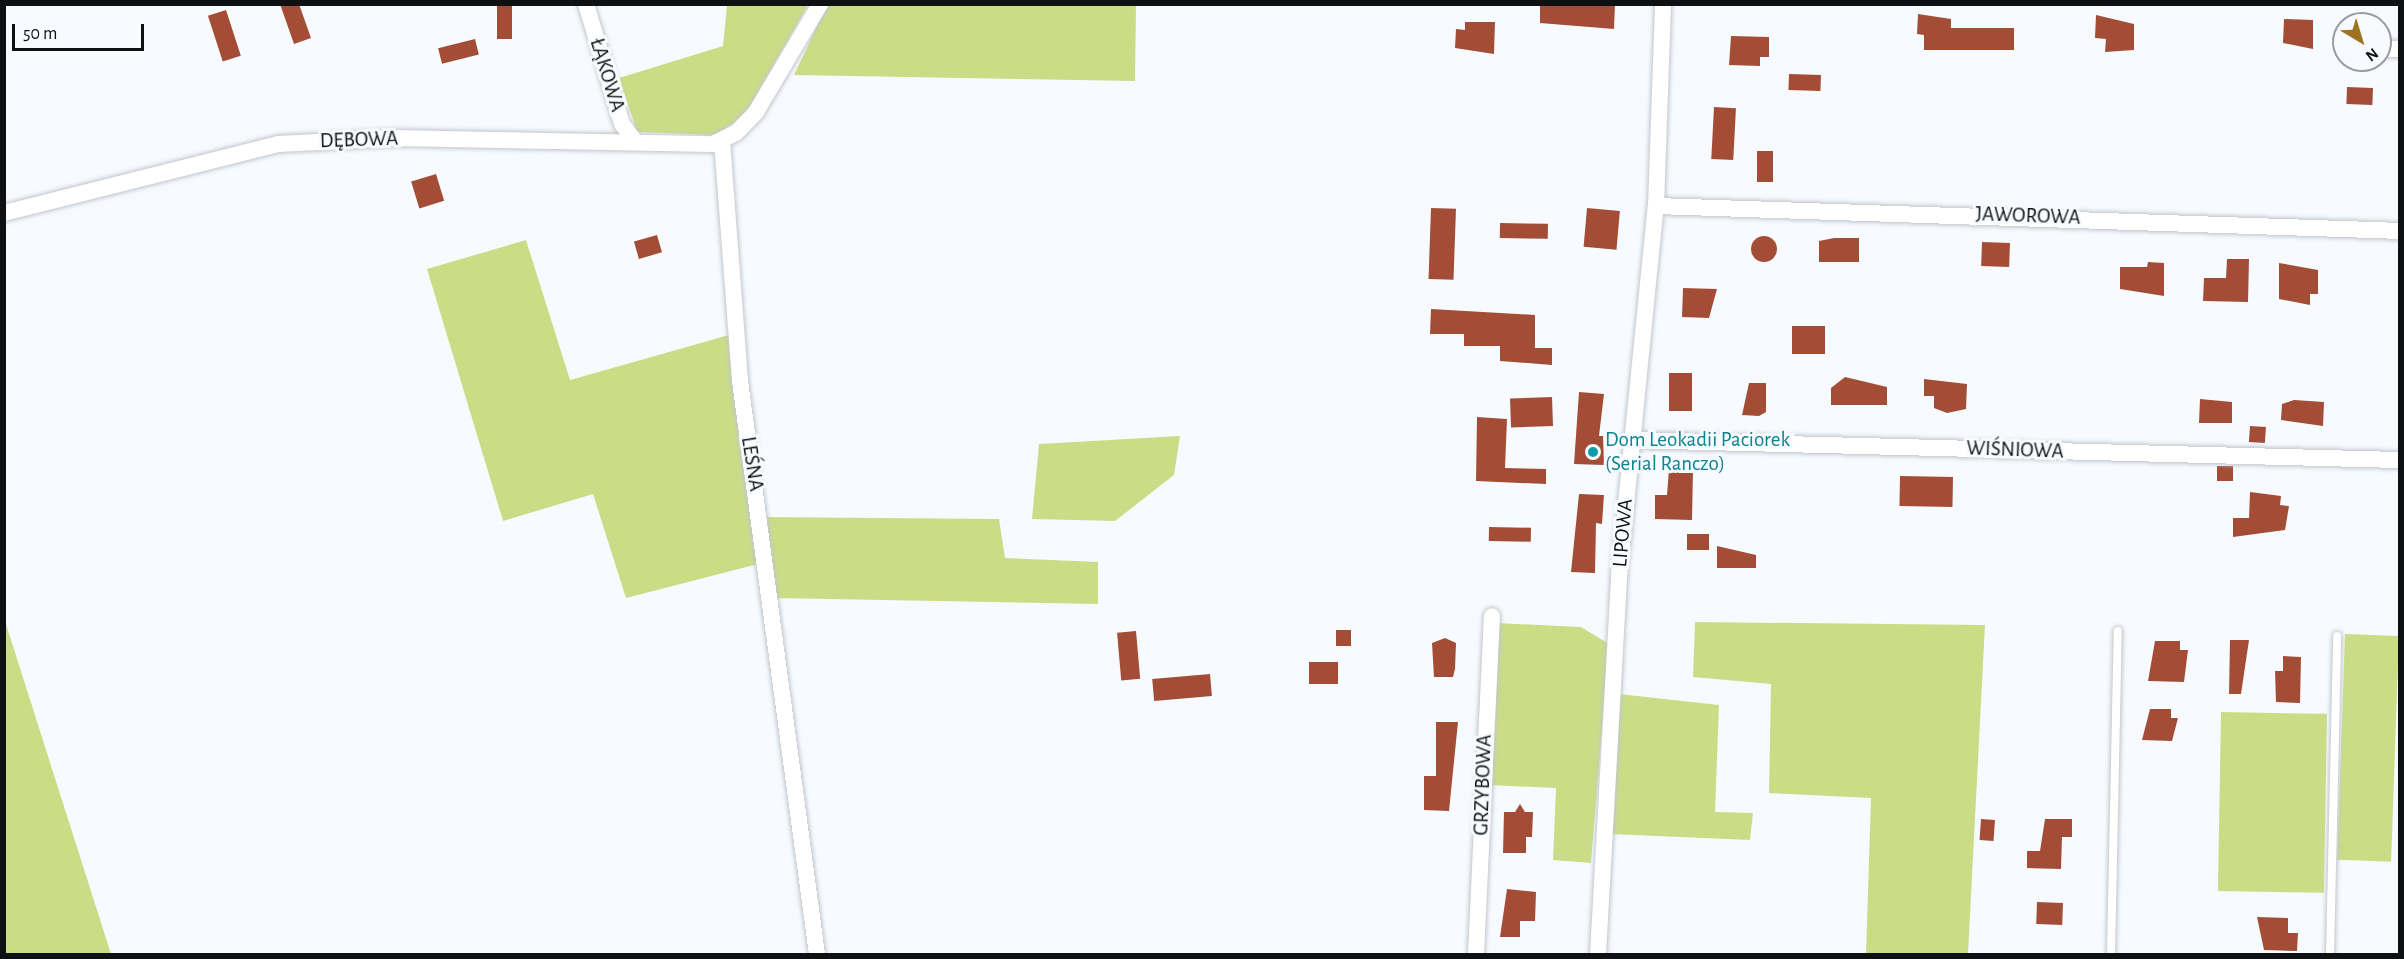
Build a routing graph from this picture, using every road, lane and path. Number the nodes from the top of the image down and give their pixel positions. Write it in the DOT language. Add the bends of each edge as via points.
graph roads {
  1 [pos="586,4"];
  2 [pos="820,4"];
  3 [pos="1663,4"];
  4 [pos="635,141"];
  5 [pos="722,141"];
  6 [pos="1656,206"];
  7 [pos="4,213"];
  8 [pos="2400,231"];
  9 [pos="1630,440"];
  10 [pos="2400,460"];
  11 [pos="1492,616"];
  12 [pos="2118,631"];
  13 [pos="2337,636"];
  14 [pos="818,954"];
  15 [pos="1476,954"];
  16 [pos="1598,954"];
  17 [pos="2110,954"];
  18 [pos="2330,954"];
  1 -- 4 [label="street, ŁĄKOWA" via="622,124"];
  2 -- 5 [label="street" via="756,112"];
  3 -- 6 [label="street, LIPOWA"];
  4 -- 5 [label="street, DĘBOWA"];
  4 -- 7 [label="street, DĘBOWA" via="394,138 278,144"];
  5 -- 14 [label="street, LEŚNA" via="740,381"];
  6 -- 8 [label="street, JAWOROWA"];
  6 -- 9 [label="street, LIPOWA"];
  9 -- 10 [label="street, WIŚNIOWA"];
  9 -- 16 [label="street, LIPOWA"];
  11 -- 15 [label="street, GRZYBOWA"];
  12 -- 17 [label="lane"];
  13 -- 18 [label="lane"];
}
